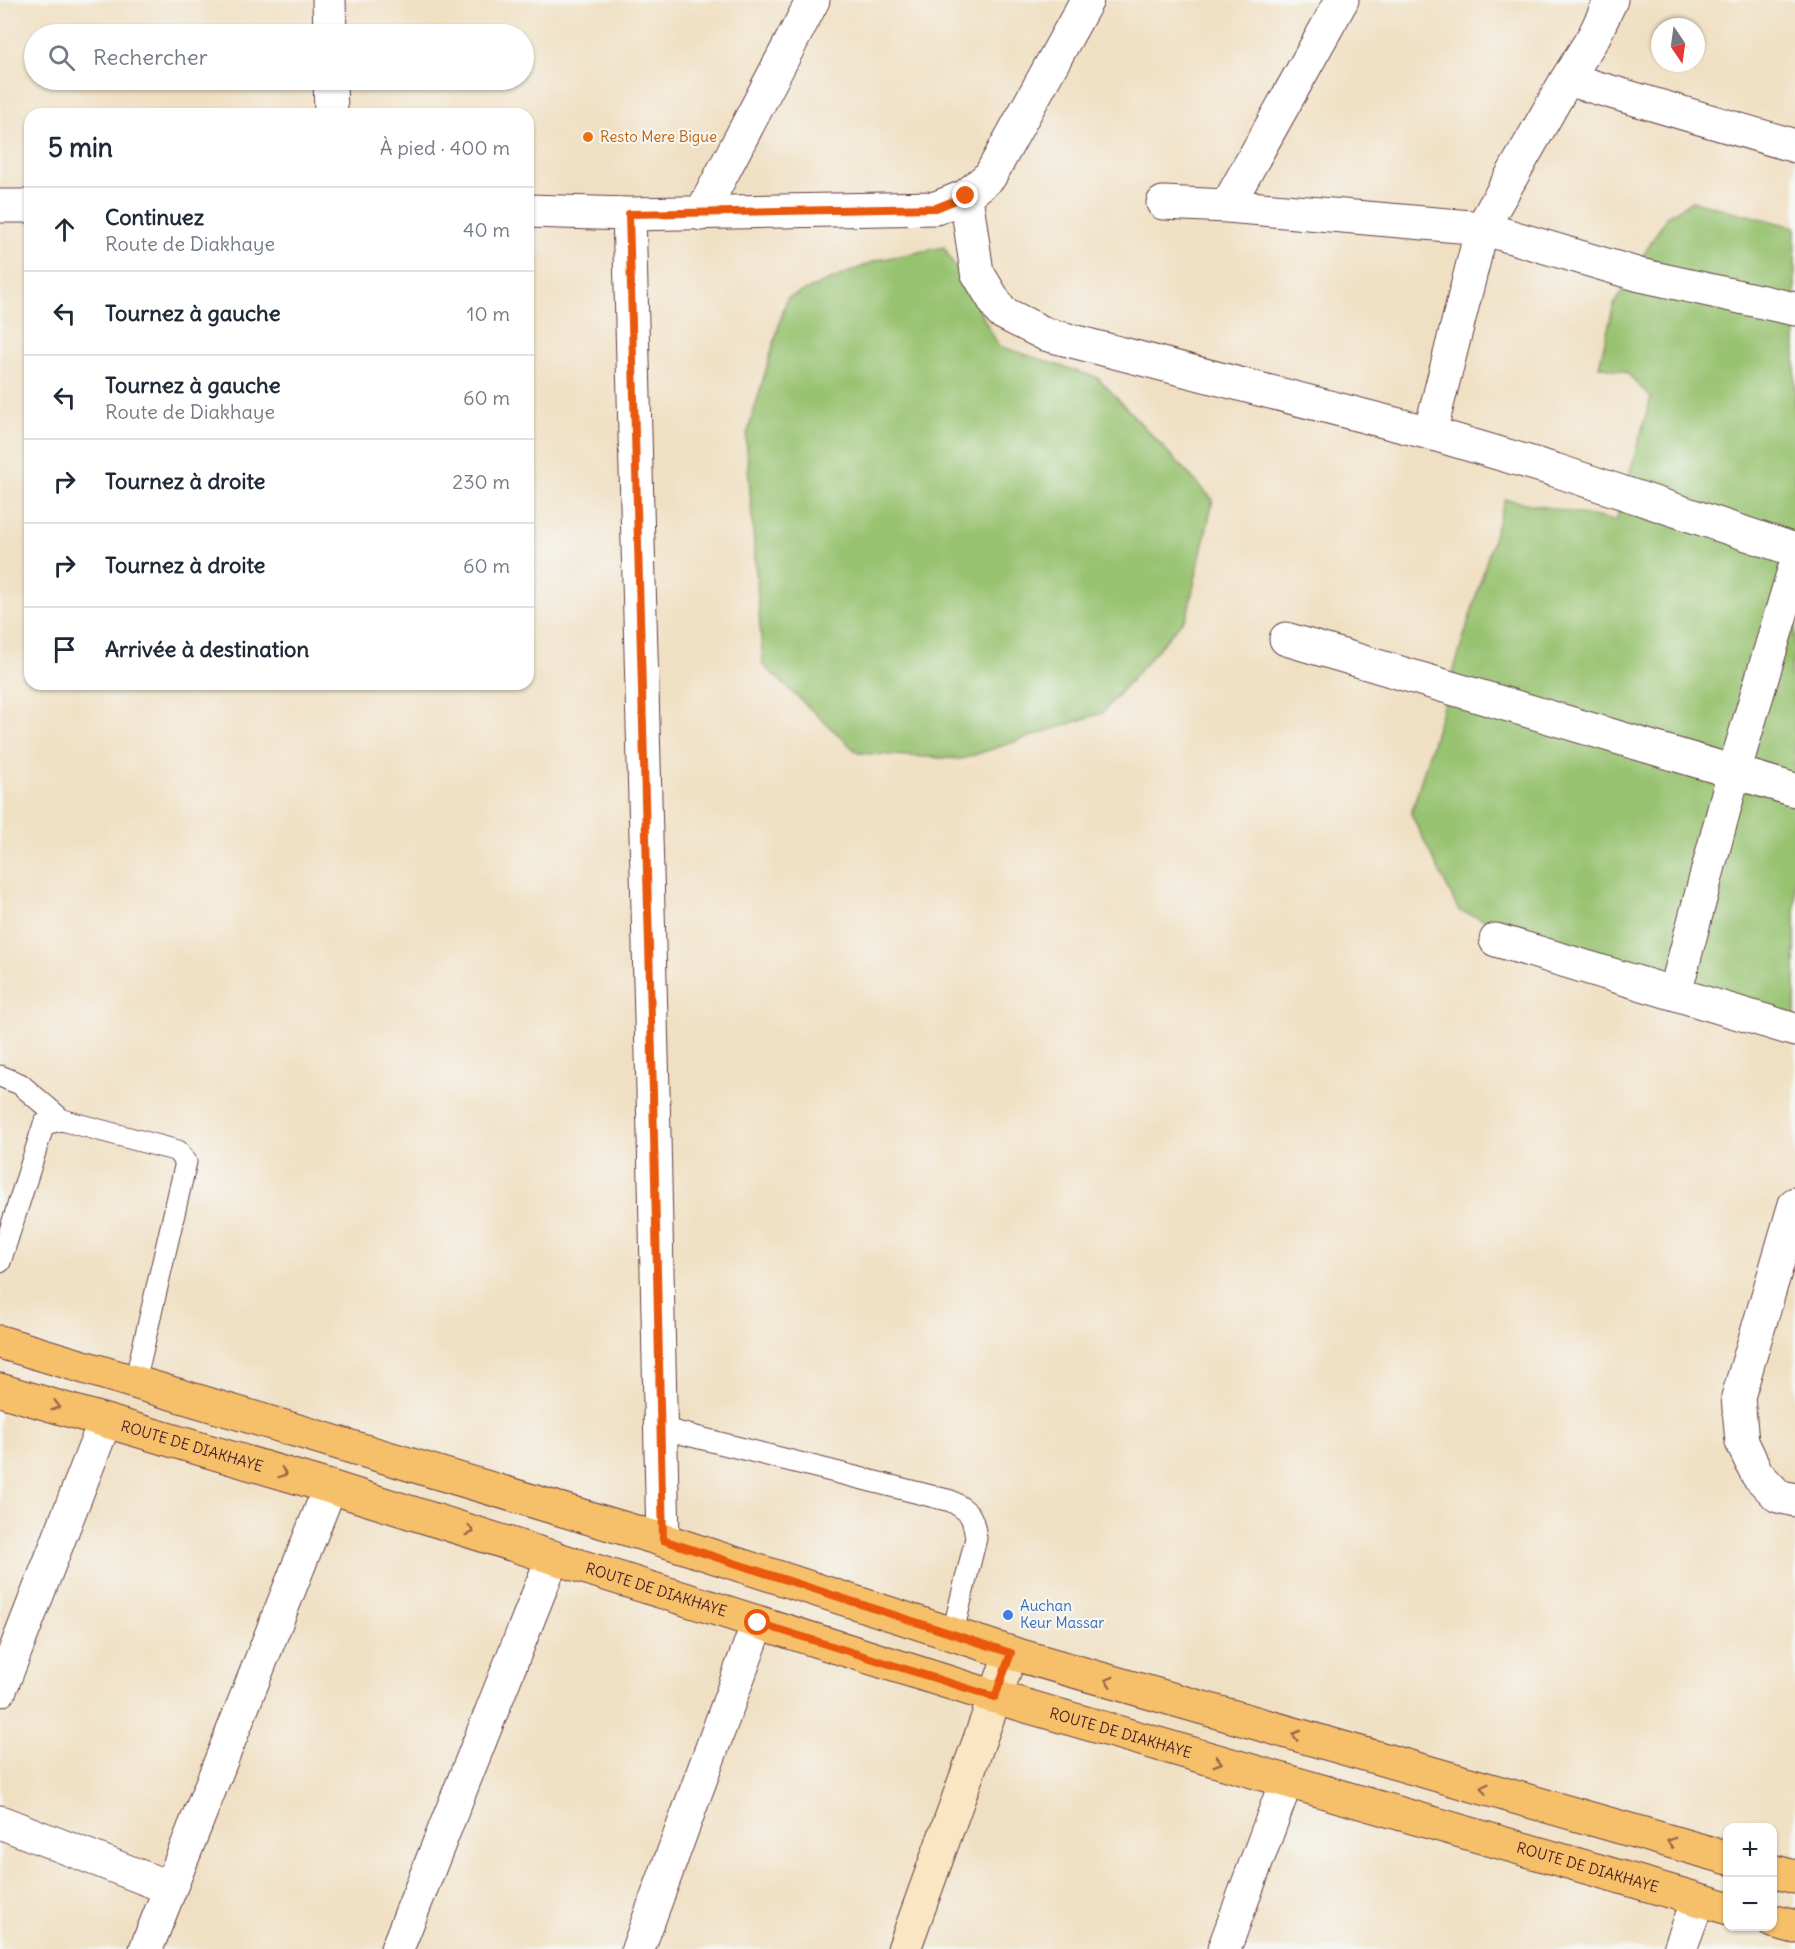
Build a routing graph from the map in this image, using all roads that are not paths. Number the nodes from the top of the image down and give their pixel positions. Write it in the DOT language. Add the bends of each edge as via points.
graph roads {
  1 [pos="329,0"];
  2 [pos="813,0"];
  3 [pos="1087,0"];
  4 [pos="1342,0"];
  5 [pos="1611,0"];
  6 [pos="330,24"];
  7 [pos="1567,79"];
  8 [pos="330,90"];
  9 [pos="331,108"];
  10 [pos="1795,146"];
  11 [pos="966,196"];
  12 [pos="1163,203"];
  13 [pos="0,206"];
  14 [pos="24,206"];
  15 [pos="1227,206"];
  16 [pos="534,212"];
  17 [pos="629,214"];
  18 [pos="701,214"];
  19 [pos="1482,228"];
  20 [pos="1795,309"];
  21 [pos="1430,433"];
  22 [pos="1795,550"];
  23 [pos="1795,567"];
  24 [pos="1286,639"];
  25 [pos="1734,772"];
  26 [pos="1795,790"];
  27 [pos="1496,940"];
  28 [pos="1675,993"];
  29 [pos="1795,1030"];
  30 [pos="0,1076"];
  31 [pos="62,1120"];
  32 [pos="1795,1204"];
  33 [pos="0,1262"];
  34 [pos="0,1342"];
  35 [pos="135,1382"];
  36 [pos="0,1390"];
  37 [pos="105,1421"];
  38 [pos="660,1428"];
  39 [pos="330,1487"];
  40 [pos="1795,1500"];
  41 [pos="663,1540"];
  42 [pos="553,1557"];
  43 [pos="758,1623"];
  44 [pos="952,1636"];
  45 [pos="1011,1653"];
  46 [pos="0,1690"];
  47 [pos="995,1697"];
  48 [pos="1286,1782"];
  49 [pos="0,1822"];
  50 [pos="1723,1857"];
  51 [pos="1777,1872"];
  52 [pos="1795,1877"];
  53 [pos="170,1888"];
  54 [pos="1713,1904"];
  55 [pos="1777,1922"];
  56 [pos="1795,1927"];
  57 [pos="146,1949"];
  58 [pos="397,1949"];
  59 [pos="638,1949"];
  60 [pos="904,1949"];
  61 [pos="1224,1949"];
  62 [pos="1680,1949"];
  1 -- 6 [label="street"];
  2 -- 18 [label="street"];
  3 -- 11 [label="street" via="990,176"];
  4 -- 15 [label="street"];
  5 -- 7 [label="street"];
  7 -- 10 [label="street"];
  7 -- 19 [label="street"];
  8 -- 9 [label="street"];
  11 -- 18 [label="street" via="936,208"];
  11 -- 21 [label="street" via="977,272 1001,312 1045,334"];
  12 -- 15 [label="street"];
  13 -- 14 [label="street"];
  15 -- 19 [label="street"];
  16 -- 17 [label="street"];
  17 -- 18 [label="street"];
  17 -- 38 [label="street"];
  19 -- 20 [label="street" via="1640,275"];
  19 -- 21 [label="street"];
  21 -- 22 [label="street"];
  23 -- 25 [label="street"];
  24 -- 25 [label="street"];
  25 -- 26 [label="street"];
  25 -- 28 [label="street"];
  27 -- 28 [label="street"];
  28 -- 29 [label="street"];
  30 -- 31 [label="lane" via="20,1084"];
  31 -- 33 [label="lane" via="44,1124"];
  31 -- 35 [label="lane" via="178,1151 186,1162"];
  32 -- 40 [label="street" via="1738,1397 1742,1442 1757,1474 1778,1496"];
  34 -- 35 [label="main road"];
  35 -- 41 [label="main road"];
  36 -- 37 [label="main road, ROUTE DE DIAKHAYE, one-way"];
  37 -- 39 [label="main road, ROUTE DE DIAKHAYE, one-way"];
  37 -- 46 [label="street"];
  38 -- 41 [label="street"];
  38 -- 44 [label="lane" via="951,1501 968,1510 976,1538"];
  39 -- 42 [label="main road, ROUTE DE DIAKHAYE, one-way"];
  39 -- 53 [label="street"];
  41 -- 44 [label="main road"];
  42 -- 43 [label="main road, ROUTE DE DIAKHAYE"];
  42 -- 58 [label="street"];
  43 -- 47 [label="main road, ROUTE DE DIAKHAYE"];
  43 -- 59 [label="street"];
  44 -- 45 [label="main road"];
  45 -- 47 [label="street"];
  50 -- 45 [label="main road, one-way"];
  47 -- 48 [label="main road, ROUTE DE DIAKHAYE, one-way"];
  47 -- 60 [label="street"];
  48 -- 54 [label="main road, ROUTE DE DIAKHAYE"];
  48 -- 61 [label="street"];
  49 -- 53 [label="street"];
  51 -- 52 [label="main road"];
  53 -- 57 [label="street"];
  54 -- 62 [label="street"];
  55 -- 56 [label="main road"];
}
